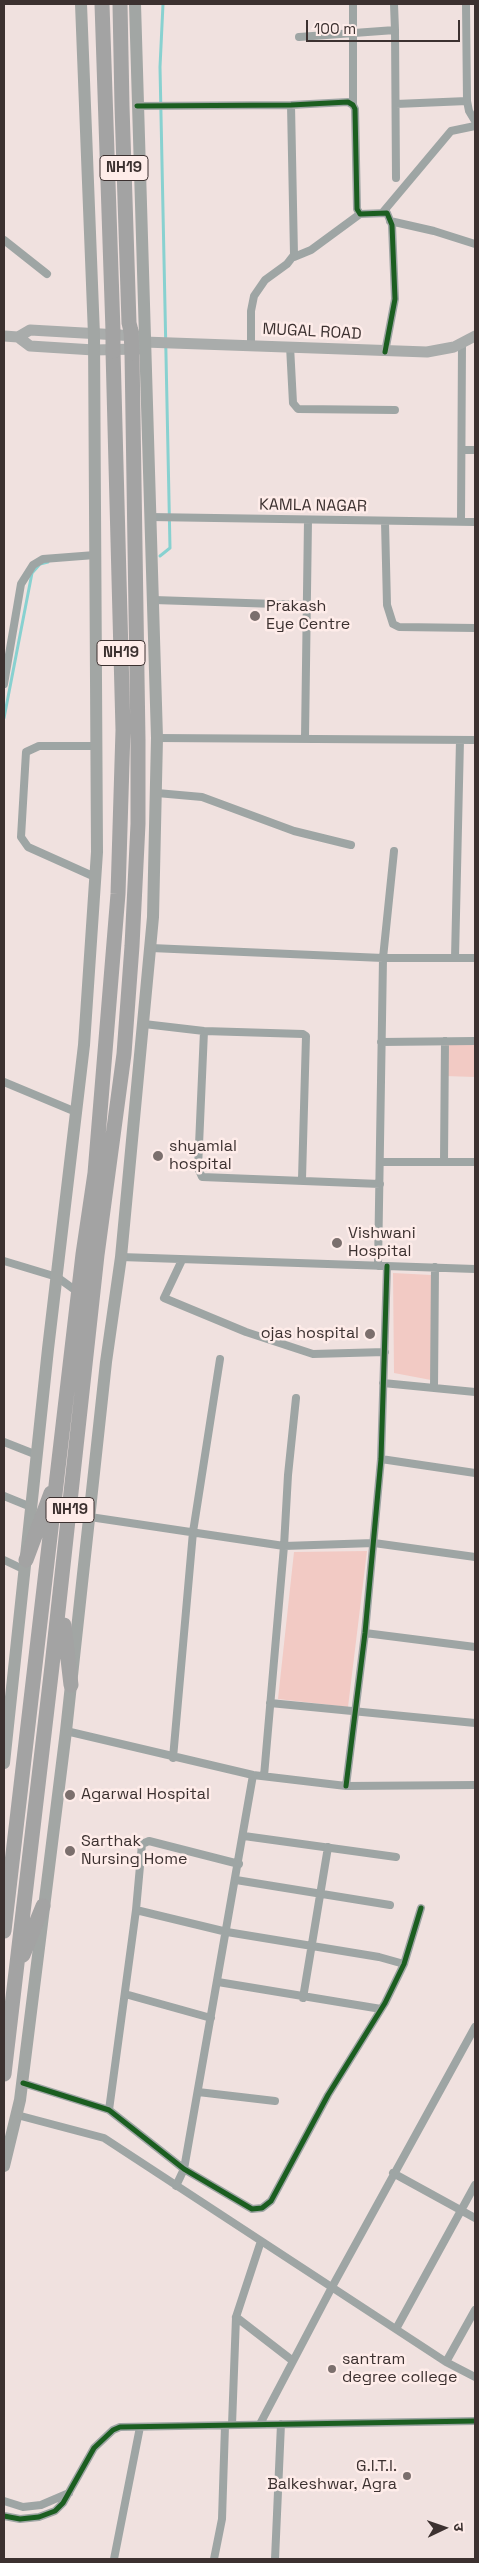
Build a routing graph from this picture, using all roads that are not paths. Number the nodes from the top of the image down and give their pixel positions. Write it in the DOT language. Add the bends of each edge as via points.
graph roads {
  1 [pos="81,4"];
  2 [pos="102,4"];
  3 [pos="120,4"];
  4 [pos="135,4"];
  5 [pos="353,4"];
  6 [pos="394,4"];
  7 [pos="466,4"];
  8 [pos="395,30"];
  9 [pos="354,33"];
  10 [pos="299,37"];
  11 [pos="467,101"];
  12 [pos="396,104"];
  13 [pos="291,105"];
  14 [pos="353,105"];
  15 [pos="137,106"];
  16 [pos="475,121"];
  17 [pos="475,126"];
  18 [pos="396,178"];
  19 [pos="383,212"];
  20 [pos="360,214"];
  21 [pos="390,221"];
  22 [pos="4,240"];
  23 [pos="475,244"];
  24 [pos="294,257"];
  25 [pos="47,274"];
  26 [pos="94,334"];
  27 [pos="4,336"];
  28 [pos="475,336"];
  29 [pos="18,337"];
  30 [pos="145,342"];
  31 [pos="462,344"];
  32 [pos="251,345"];
  33 [pos="290,346"];
  34 [pos="94,350"];
  35 [pos="385,352"];
  36 [pos="395,410"];
  37 [pos="462,450"];
  38 [pos="475,450"];
  39 [pos="150,517"];
  40 [pos="308,520"];
  41 [pos="385,522"];
  42 [pos="461,522"];
  43 [pos="475,522"];
  44 [pos="95,555"];
  45 [pos="154,600"];
  46 [pos="307,605"];
  47 [pos="475,628"];
  48 [pos="4,684"];
  49 [pos="157,738"];
  50 [pos="305,738"];
  51 [pos="460,740"];
  52 [pos="475,740"];
  53 [pos="96,746"];
  54 [pos="157,793"];
  55 [pos="351,845"];
  56 [pos="394,850"];
  57 [pos="95,877"];
  58 [pos="151,948"];
  59 [pos="382,958"];
  60 [pos="454,958"];
  61 [pos="475,958"];
  62 [pos="144,1024"];
  63 [pos="204,1031"];
  64 [pos="445,1041"];
  65 [pos="475,1041"];
  66 [pos="381,1042"];
  67 [pos="4,1082"];
  68 [pos="76,1112"];
  69 [pos="444,1161"];
  70 [pos="380,1162"];
  71 [pos="475,1162"];
  72 [pos="302,1179"];
  73 [pos="380,1184"];
  74 [pos="121,1257"];
  75 [pos="182,1260"];
  76 [pos="4,1261"];
  77 [pos="378,1266"];
  78 [pos="387,1266"];
  79 [pos="436,1268"];
  80 [pos="475,1269"];
  81 [pos="57,1277"];
  82 [pos="79,1293"];
  83 [pos="384,1352"];
  84 [pos="220,1359"];
  85 [pos="383,1384"];
  86 [pos="434,1388"];
  87 [pos="475,1392"];
  88 [pos="296,1398"];
  89 [pos="4,1442"];
  90 [pos="37,1454"];
  91 [pos="381,1459"];
  92 [pos="59,1472"];
  93 [pos="475,1473"];
  94 [pos="4,1496"];
  95 [pos="31,1507"];
  96 [pos="90,1517"];
  97 [pos="193,1532"];
  98 [pos="374,1543"];
  99 [pos="284,1546"];
  100 [pos="475,1557"];
  101 [pos="4,1560"];
  102 [pos="25,1565"];
  103 [pos="61,1584"];
  104 [pos="365,1633"];
  105 [pos="475,1647"];
  106 [pos="71,1685"];
  107 [pos="270,1703"];
  108 [pos="356,1712"];
  109 [pos="475,1723"];
  110 [pos="6,1730"];
  111 [pos="66,1732"];
  112 [pos="173,1758"];
  113 [pos="4,1762"];
  114 [pos="253,1775"];
  115 [pos="264,1776"];
  116 [pos="475,1785"];
  117 [pos="346,1786"];
  118 [pos="244,1836"];
  119 [pos="328,1847"];
  120 [pos="396,1857"];
  121 [pos="239,1864"];
  122 [pos="236,1880"];
  123 [pos="320,1895"];
  124 [pos="390,1905"];
  125 [pos="43,1906"];
  126 [pos="421,1908"];
  127 [pos="136,1910"];
  128 [pos="4,1931"];
  129 [pos="227,1932"];
  130 [pos="311,1947"];
  131 [pos="404,1964"];
  132 [pos="16,1973"];
  133 [pos="218,1982"];
  134 [pos="124,1994"];
  135 [pos="303,1998"];
  136 [pos="381,2010"];
  137 [pos="211,2018"];
  138 [pos="475,2027"];
  139 [pos="4,2074"];
  140 [pos="22,2083"];
  141 [pos="198,2092"];
  142 [pos="275,2101"];
  143 [pos="109,2110"];
  144 [pos="17,2115"];
  145 [pos="4,2166"];
  146 [pos="184,2169"];
  147 [pos="394,2173"];
  148 [pos="475,2185"];
  149 [pos="176,2186"];
  150 [pos="462,2211"];
  151 [pos="475,2218"];
  152 [pos="261,2241"];
  153 [pos="332,2287"];
  154 [pos="475,2310"];
  155 [pos="236,2317"];
  156 [pos="396,2329"];
  157 [pos="293,2361"];
  158 [pos="446,2362"];
  159 [pos="475,2377"];
  160 [pos="475,2421"];
  161 [pos="260,2424"];
  162 [pos="280,2424"];
  163 [pos="229,2426"];
  164 [pos="140,2427"];
  165 [pos="69,2493"];
  166 [pos="4,2501"];
  167 [pos="4,2516"];
  168 [pos="114,2559"];
  169 [pos="214,2559"];
  170 [pos="275,2559"];
  1 -- 26 [label="main road"];
  2 -- 82 [label="highway, NH19, bridge" via="112,252 123,730 114,955 95,1173"];
  3 -- 103 [label="highway, NH19, bridge" via="132,353 138,824 124,1054 97,1255"];
  4 -- 15 [label="main road"];
  5 -- 9 [label="street"];
  6 -- 8 [label="street"];
  7 -- 11 [label="street"];
  8 -- 9 [label="street"];
  8 -- 12 [label="street"];
  9 -- 10 [label="street"];
  9 -- 14 [label="street"];
  11 -- 12 [label="street"];
  11 -- 16 [label="street"];
  12 -- 18 [label="street"];
  13 -- 14 [label="street" via="348,102"];
  13 -- 15 [label="street"];
  13 -- 24 [label="street"];
  14 -- 20 [label="street" via="357,209"];
  15 -- 30 [label="main road"];
  17 -- 19 [label="street" via="451,131"];
  19 -- 20 [label="street"];
  19 -- 21 [label="street"];
  20 -- 24 [label="street" via="311,250"];
  21 -- 23 [label="street"];
  21 -- 35 [label="street" via="395,299"];
  22 -- 25 [label="street"];
  24 -- 32 [label="street" via="265,280 254,296"];
  26 -- 29 [label="street" via="30,330"];
  26 -- 30 [label="street" via="136,334"];
  26 -- 34 [label="main road"];
  27 -- 29 [label="street"];
  28 -- 31 [label="street, MUGAL ROAD"];
  29 -- 34 [label="street" via="30,346"];
  30 -- 32 [label="street, MUGAL ROAD"];
  30 -- 34 [label="street" via="137,350"];
  30 -- 39 [label="main road"];
  31 -- 35 [label="street, MUGAL ROAD" via="426,352"];
  31 -- 37 [label="street"];
  32 -- 33 [label="street, MUGAL ROAD"];
  33 -- 35 [label="street, MUGAL ROAD"];
  33 -- 36 [label="street" via="293,403 298,409"];
  34 -- 44 [label="main road"];
  37 -- 38 [label="street"];
  37 -- 42 [label="street"];
  39 -- 40 [label="street, KAMLA NAGAR"];
  39 -- 45 [label="main road"];
  40 -- 41 [label="street, KAMLA NAGAR"];
  40 -- 46 [label="street"];
  41 -- 42 [label="street, KAMLA NAGAR"];
  41 -- 47 [label="street" via="387,605 393,624 399,627"];
  42 -- 43 [label="street, KAMLA NAGAR"];
  44 -- 48 [label="street" via="43,559 33,565 21,584"];
  44 -- 53 [label="main road"];
  45 -- 46 [label="street"];
  45 -- 49 [label="main road"];
  46 -- 50 [label="street"];
  49 -- 50 [label="street"];
  49 -- 54 [label="main road"];
  50 -- 51 [label="street"];
  51 -- 52 [label="street"];
  51 -- 60 [label="street"];
  53 -- 57 [label="main road"];
  53 -- 57 [label="street" via="39,746 26,752 21,837 28,847"];
  54 -- 55 [label="street" via="202,797 294,831"];
  54 -- 58 [label="main road"];
  56 -- 59 [label="street"];
  57 -- 68 [label="main road" via="84,1045"];
  58 -- 59 [label="street"];
  58 -- 62 [label="main road"];
  59 -- 60 [label="street"];
  59 -- 66 [label="street"];
  60 -- 61 [label="street"];
  62 -- 63 [label="street"];
  62 -- 74 [label="main road"];
  63 -- 72 [label="street" via="306,1036"];
  63 -- 72 [label="street" via="199,1174 202,1177"];
  64 -- 65 [label="street"];
  64 -- 66 [label="street"];
  64 -- 69 [label="street"];
  66 -- 70 [label="street"];
  67 -- 68 [label="street"];
  68 -- 81 [label="main road"];
  69 -- 70 [label="street"];
  69 -- 71 [label="street"];
  70 -- 73 [label="street"];
  72 -- 73 [label="street"];
  73 -- 77 [label="street"];
  74 -- 75 [label="street"];
  74 -- 96 [label="main road"];
  75 -- 77 [label="street"];
  75 -- 83 [label="street" via="164,1298 246,1332 319,1355"];
  76 -- 81 [label="street"];
  77 -- 78 [label="street"];
  78 -- 79 [label="street"];
  78 -- 83 [label="street"];
  79 -- 80 [label="street"];
  79 -- 86 [label="street"];
  81 -- 82 [label="street"];
  81 -- 90 [label="main road"];
  82 -- 92 [label="highway, NH19"];
  83 -- 85 [label="street"];
  84 -- 97 [label="street"];
  85 -- 86 [label="street"];
  85 -- 91 [label="street"];
  86 -- 87 [label="street"];
  88 -- 99 [label="street"];
  89 -- 90 [label="street"];
  90 -- 95 [label="main road"];
  91 -- 93 [label="street"];
  91 -- 98 [label="street"];
  92 -- 102 [label="highway"];
  92 -- 128 [label="highway, NH19"];
  94 -- 95 [label="street"];
  95 -- 102 [label="main road"];
  96 -- 97 [label="street"];
  96 -- 106 [label="main road"];
  97 -- 99 [label="street"];
  97 -- 112 [label="street"];
  98 -- 99 [label="street"];
  98 -- 100 [label="street"];
  98 -- 104 [label="street"];
  99 -- 107 [label="street"];
  101 -- 102 [label="street"];
  102 -- 110 [label="main road"];
  103 -- 106 [label="highway"];
  103 -- 132 [label="highway, NH19"];
  104 -- 105 [label="street"];
  104 -- 108 [label="street"];
  106 -- 111 [label="main road"];
  107 -- 108 [label="street"];
  107 -- 115 [label="street"];
  108 -- 109 [label="street"];
  108 -- 117 [label="street"];
  110 -- 113 [label="main road"];
  111 -- 112 [label="street"];
  111 -- 125 [label="main road"];
  112 -- 114 [label="street"];
  114 -- 115 [label="street"];
  114 -- 118 [label="street"];
  115 -- 117 [label="street"];
  116 -- 117 [label="street"];
  118 -- 119 [label="street"];
  118 -- 121 [label="street"];
  119 -- 120 [label="street"];
  119 -- 123 [label="street"];
  121 -- 122 [label="street"];
  121 -- 127 [label="street" via="145,1842 142,1844"];
  122 -- 123 [label="street"];
  122 -- 129 [label="street"];
  123 -- 124 [label="street"];
  123 -- 130 [label="street"];
  125 -- 132 [label="highway"];
  125 -- 140 [label="main road"];
  126 -- 131 [label="street"];
  127 -- 129 [label="street"];
  127 -- 134 [label="street"];
  129 -- 130 [label="street"];
  129 -- 133 [label="street"];
  130 -- 131 [label="street"];
  130 -- 135 [label="street"];
  131 -- 136 [label="street"];
  132 -- 139 [label="highway, NH19"];
  133 -- 135 [label="street"];
  133 -- 137 [label="street"];
  134 -- 137 [label="street"];
  134 -- 143 [label="street"];
  135 -- 136 [label="street"];
  136 -- 146 [label="street" via="328,2095 266,2206 252,2209"];
  137 -- 141 [label="street"];
  138 -- 147 [label="street"];
  140 -- 143 [label="street"];
  140 -- 144 [label="main road"];
  141 -- 142 [label="street"];
  141 -- 146 [label="street"];
  143 -- 146 [label="street"];
  144 -- 145 [label="main road"];
  144 -- 149 [label="street" via="104,2138"];
  146 -- 149 [label="street"];
  147 -- 150 [label="street"];
  147 -- 153 [label="street"];
  148 -- 150 [label="street"];
  149 -- 152 [label="street"];
  150 -- 151 [label="street"];
  150 -- 156 [label="street"];
  152 -- 153 [label="street"];
  152 -- 155 [label="street"];
  153 -- 156 [label="street"];
  153 -- 157 [label="street"];
  154 -- 158 [label="street"];
  155 -- 157 [label="street"];
  155 -- 163 [label="street"];
  156 -- 158 [label="street"];
  157 -- 161 [label="street"];
  158 -- 159 [label="street"];
  160 -- 162 [label="street"];
  161 -- 162 [label="street"];
  161 -- 163 [label="street"];
  162 -- 170 [label="street"];
  163 -- 164 [label="street"];
  163 -- 169 [label="street" via="222,2519"];
  164 -- 165 [label="street" via="113,2430 94,2448"];
  164 -- 168 [label="street"];
  165 -- 166 [label="street" via="41,2505 23,2507"];
  165 -- 167 [label="street" via="55,2511 39,2517 20,2519"];
}
